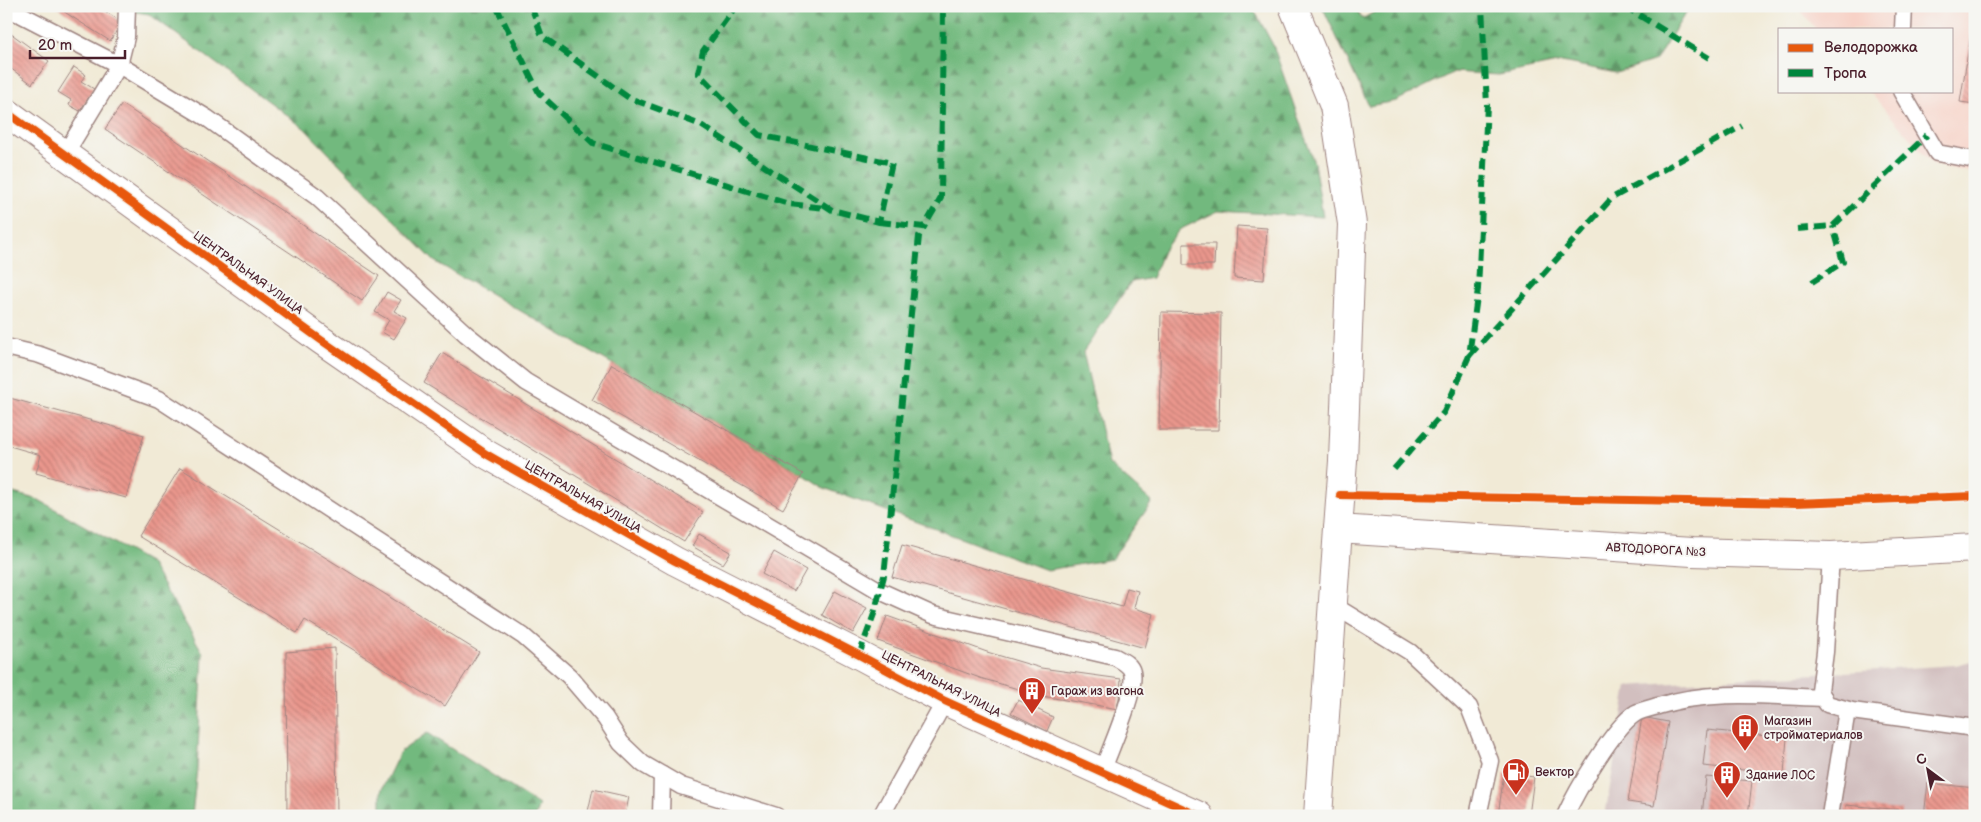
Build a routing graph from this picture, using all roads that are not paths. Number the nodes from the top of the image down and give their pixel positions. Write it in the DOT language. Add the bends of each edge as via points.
graph roads {
  1 [pos="127,6"];
  2 [pos="1293,6"];
  3 [pos="1904,6"];
  4 [pos="6,10"];
  5 [pos="1903,28"];
  6 [pos="119,65"];
  7 [pos="1902,92"];
  8 [pos="6,112"];
  9 [pos="65,154"];
  10 [pos="1975,160"];
  11 [pos="6,346"];
  12 [pos="1338,529"];
  13 [pos="1975,548"];
  14 [pos="1831,556"];
  15 [pos="1333,605"];
  16 [pos="1824,698"];
  17 [pos="945,701"];
  18 [pos="1847,710"];
  19 [pos="1975,728"];
  20 [pos="1102,772"];
  21 [pos="662,775"];
  22 [pos="661,816"];
  23 [pos="776,816"];
  24 [pos="881,816"];
  25 [pos="1200,816"];
  26 [pos="1318,816"];
  27 [pos="1478,816"];
  28 [pos="1565,816"];
  29 [pos="1830,816"];
  1 -- 6 [label="lane" via="126,37"];
  2 -- 12 [label="street" via="1334,106 1352,224"];
  3 -- 5 [label="lane"];
  4 -- 6 [label="lane" via="20,14"];
  6 -- 9 [label="lane"];
  6 -- 20 [label="lane" via="207,118 317,197 466,334 542,392 880,591 933,615 1125,662 1132,671 1133,688"];
  7 -- 10 [label="lane" via="1937,153"];
  8 -- 9 [label="street, ЦЕНТРАЛЬНАЯ УЛИЦА"];
  9 -- 17 [label="street, ЦЕНТРАЛЬНАЯ УЛИЦА" via="321,340 486,454 674,561"];
  11 -- 21 [label="lane" via="40,355 159,399 523,636 570,676 621,743 643,764"];
  12 -- 14 [label="street, АВТОДОРОГА №3" via="1692,552"];
  12 -- 15 [label="street"];
  13 -- 14 [label="street, АВТОДОРОГА №3"];
  14 -- 16 [label="lane" via="1820,691"];
  15 -- 26 [label="street"];
  15 -- 27 [label="lane" via="1410,652 1469,707 1490,761"];
  16 -- 18 [label="lane" via="1827,704"];
  16 -- 28 [label="lane" via="1720,694 1669,702 1636,713 1604,750 1575,794"];
  17 -- 20 [label="street, ЦЕНТРАЛЬНАЯ УЛИЦА"];
  17 -- 24 [label="lane"];
  18 -- 19 [label="lane"];
  18 -- 29 [label="lane"];
  20 -- 25 [label="street, ЦЕНТРАЛЬНАЯ УЛИЦА"];
  21 -- 22 [label="lane"];
  21 -- 23 [label="lane" via="681,786"];
}
